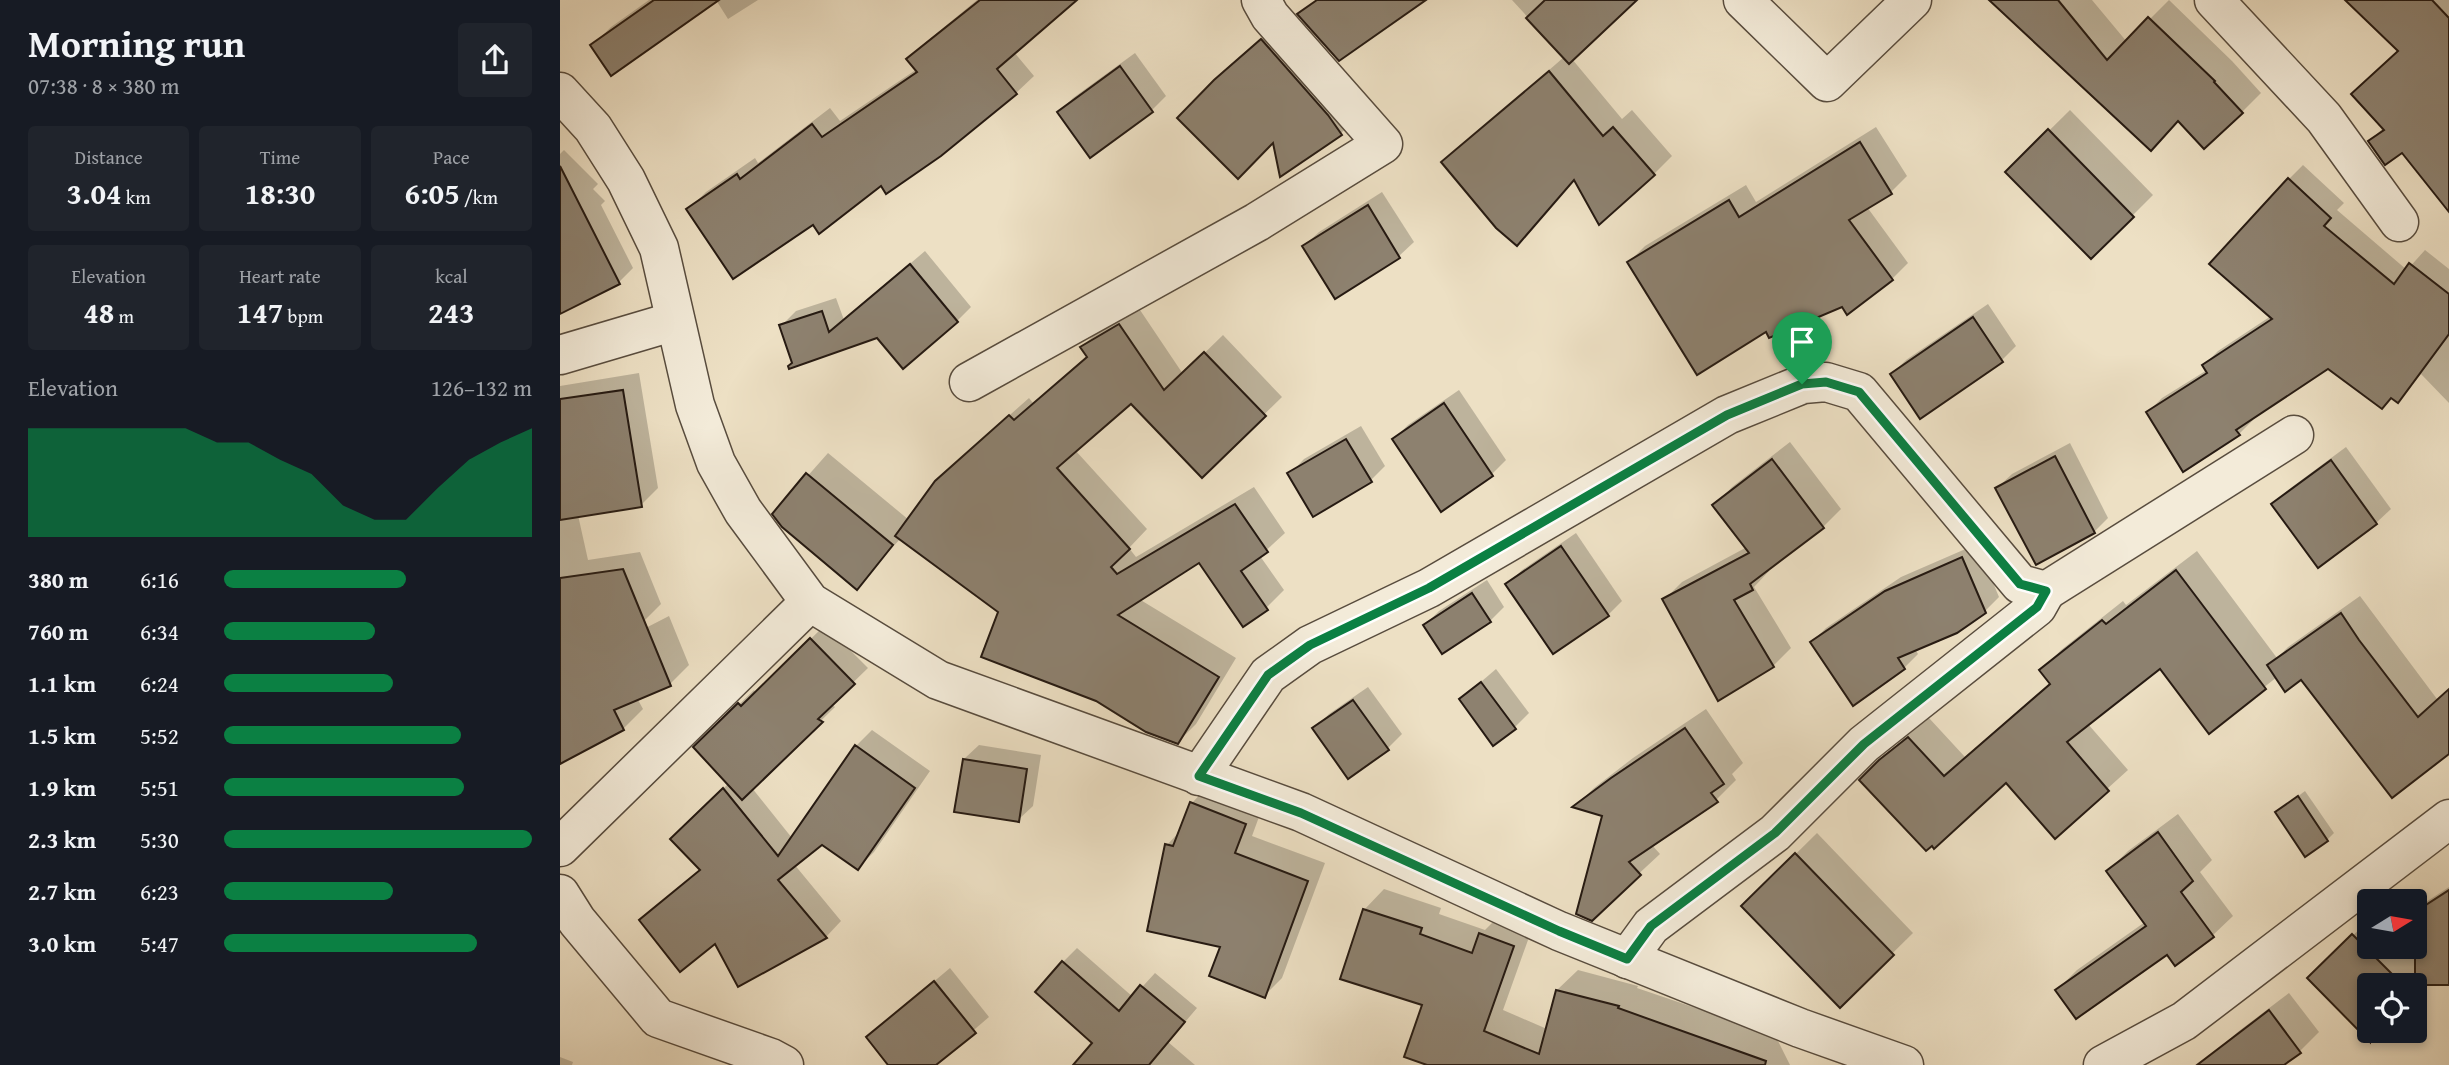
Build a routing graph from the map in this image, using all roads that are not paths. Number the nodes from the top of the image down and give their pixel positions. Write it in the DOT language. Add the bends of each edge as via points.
graph roads {
  1 [pos="1261,0"];
  2 [pos="1743,0"];
  3 [pos="1912,0"];
  4 [pos="2214,0"];
  5 [pos="560,93"];
  6 [pos="2399,222"];
  7 [pos="675,321"];
  8 [pos="560,355"];
  9 [pos="969,382"];
  10 [pos="2294,435"];
  11 [pos="2046,591"];
  12 [pos="810,602"];
  13 [pos="1199,776"];
  14 [pos="2449,818"];
  15 [pos="560,847"];
  16 [pos="560,894"];
  17 [pos="1627,959"];
  18 [pos="784,1065"];
  19 [pos="1904,1065"];
  20 [pos="2103,1065"];
  1 -- 9 [label="street" via="1383,144 1257,222"];
  2 -- 3 [label="street" via="1827,82"];
  4 -- 6 [label="street" via="2323,118"];
  5 -- 7 [label="street" via="593,128 626,180 659,248"];
  7 -- 8 [label="street"];
  7 -- 12 [label="street" via="695,405 716,463 743,512"];
  10 -- 11 [label="street"];
  11 -- 13 [label="street" via="2020,584 1859,392 1826,382 1802,384 1727,415 1429,588 1310,645 1268,675"];
  11 -- 17 [label="street" via="2037,607 1864,744 1775,833 1651,926"];
  12 -- 13 [label="street" via="938,680"];
  12 -- 15 [label="street"];
  13 -- 17 [label="street" via="1301,813"];
  14 -- 20 [label="street" via="2183,1021"];
  16 -- 18 [label="street" via="658,1018"];
  17 -- 19 [label="street"];
}
